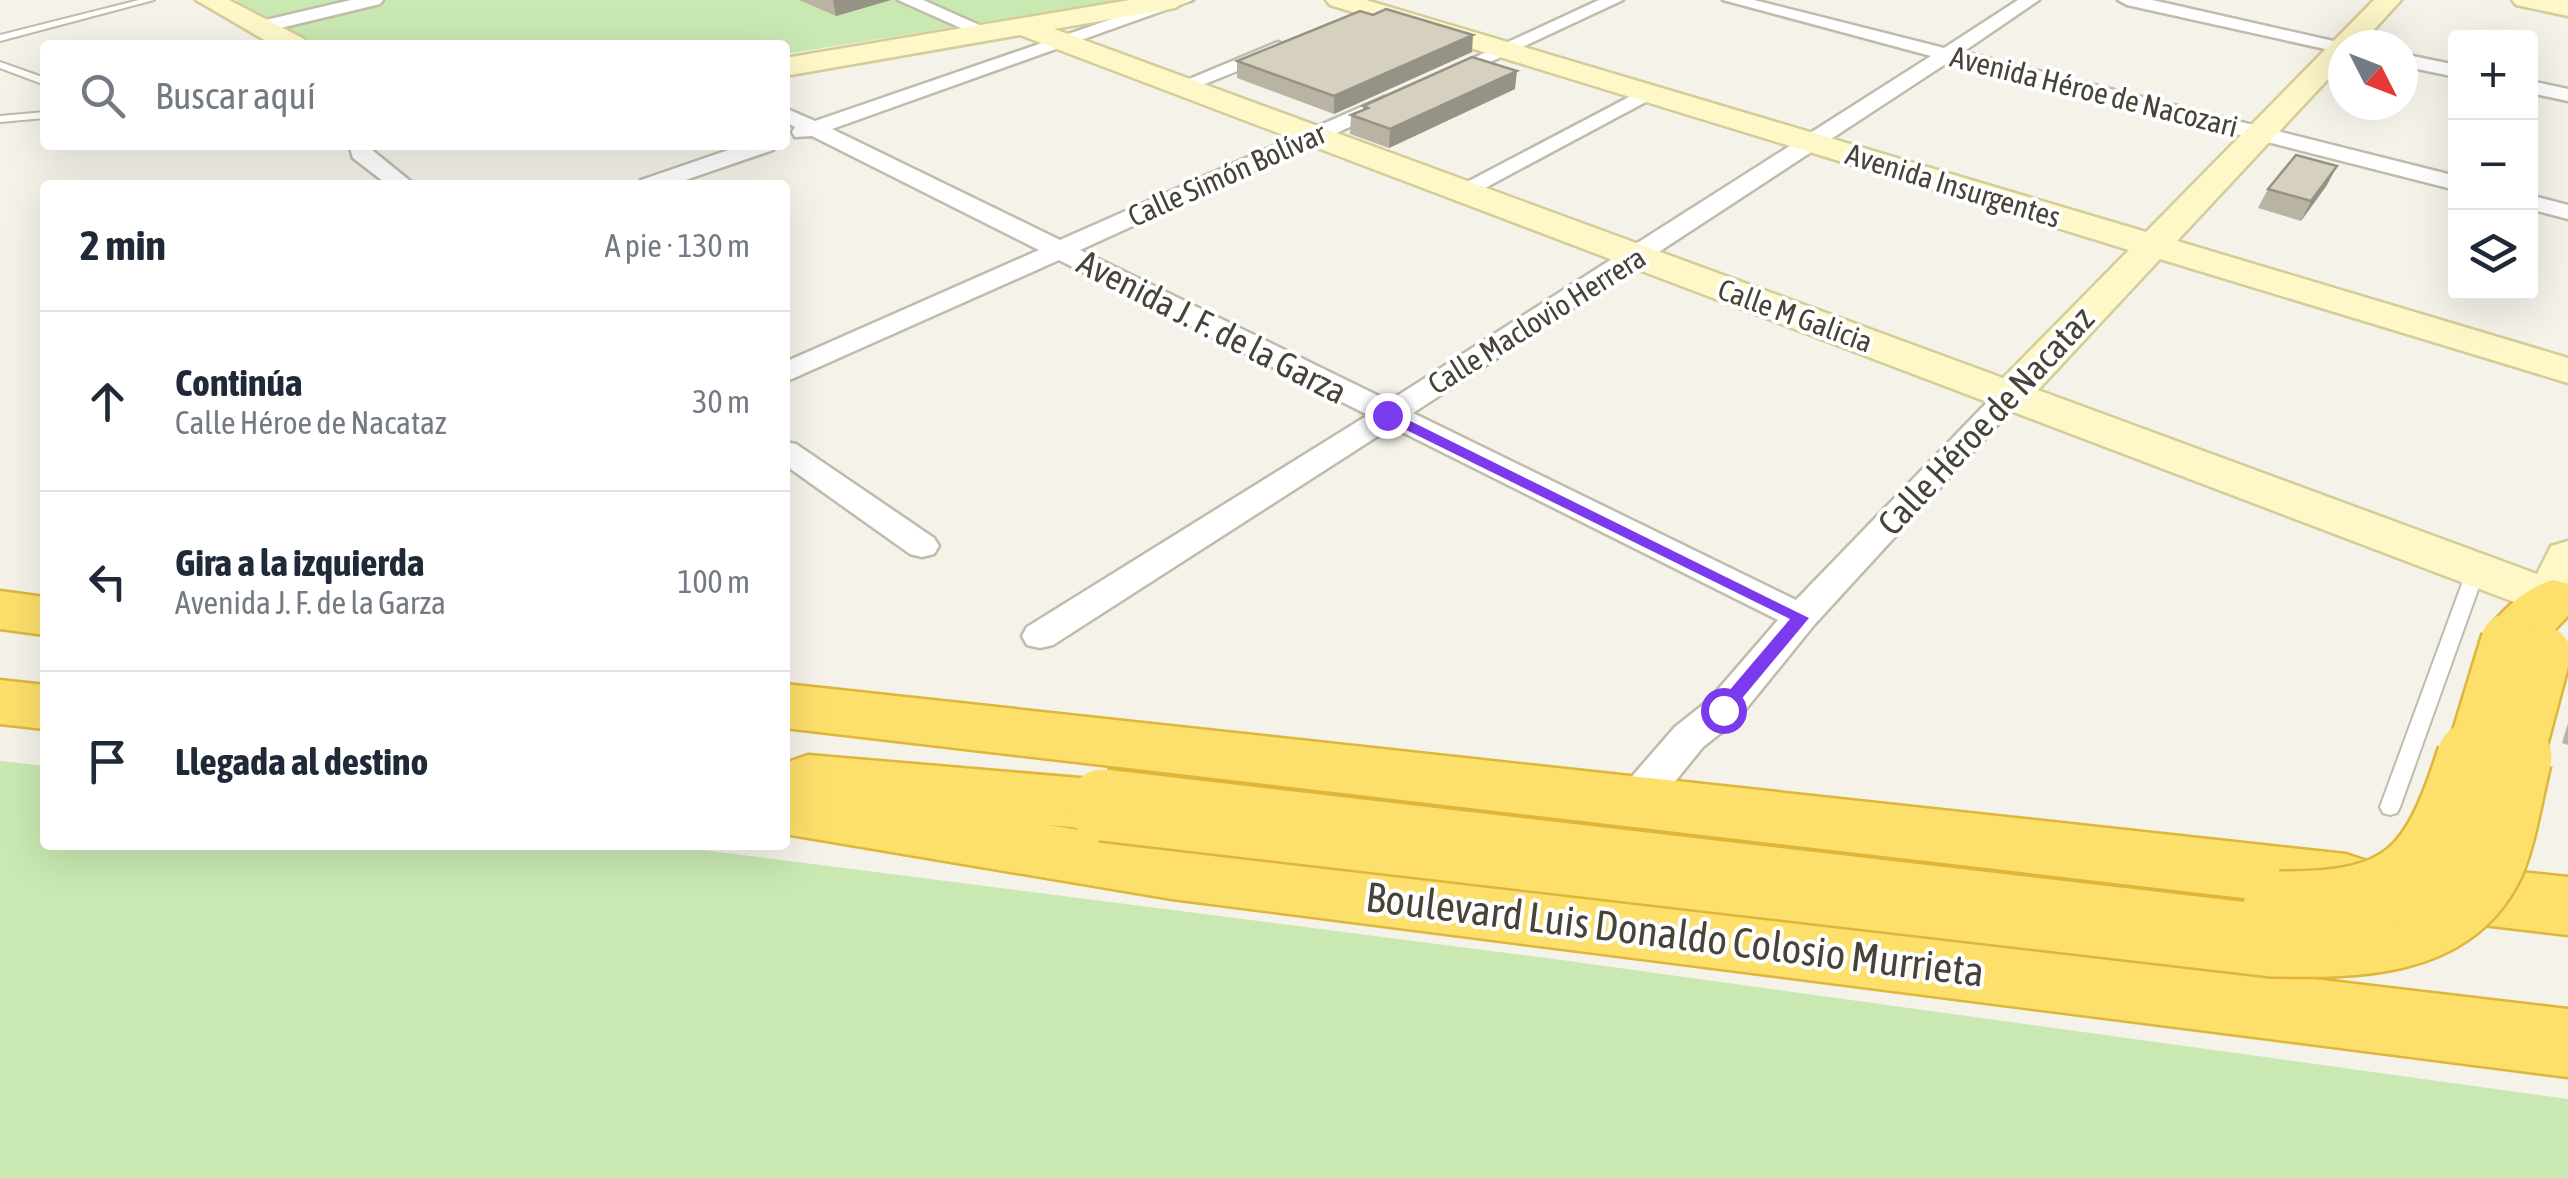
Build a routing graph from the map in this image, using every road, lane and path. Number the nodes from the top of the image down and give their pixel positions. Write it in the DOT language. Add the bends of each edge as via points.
graph roads {
  1 [pos="150,0"];
  2 [pos="374,0"];
  3 [pos="907,0"];
  4 [pos="1175,0"];
  5 [pos="1184,0"];
  6 [pos="1614,0"];
  7 [pos="1732,0"];
  8 [pos="2030,0"];
  9 [pos="2127,0"];
  10 [pos="2388,0"];
  11 [pos="2525,0"];
  12 [pos="217,1"];
  13 [pos="2568,8"];
  14 [pos="1338,12"];
  15 [pos="1022,26"];
  16 [pos="260,27"];
  17 [pos="2359,30"];
  18 [pos="986,32"];
  19 [pos="0,38"];
  20 [pos="1302,38"];
  21 [pos="285,40"];
  22 [pos="1063,42"];
  23 [pos="2328,43"];
  24 [pos="1503,50"];
  25 [pos="1947,55"];
  26 [pos="2328,63"];
  27 [pos="2418,63"];
  28 [pos="0,64"];
  29 [pos="790,66"];
  30 [pos="2448,69"];
  31 [pos="40,80"];
  32 [pos="1180,87"];
  33 [pos="2538,89"];
  34 [pos="1648,93"];
  35 [pos="2568,95"];
  36 [pos="40,115"];
  37 [pos="0,119"];
  38 [pos="799,133"];
  39 [pos="2260,134"];
  40 [pos="1314,136"];
  41 [pos="1813,144"];
  42 [pos="361,150"];
  43 [pos="750,150"];
  44 [pos="396,180"];
  45 [pos="664,180"];
  46 [pos="2448,181"];
  47 [pos="1462,191"];
  48 [pos="2538,204"];
  49 [pos="2568,212"];
  50 [pos="2153,245"];
  51 [pos="1058,251"];
  52 [pos="1638,258"];
  53 [pos="2568,370"];
  54 [pos="790,371"];
  55 [pos="2009,396"];
  56 [pos="1387,415"];
  57 [pos="790,454"];
  58 [pos="922,546"];
  59 [pos="2476,570"];
  60 [pos="0,610"];
  61 [pos="2548,611"];
  62 [pos="40,615"];
  63 [pos="1801,618"];
  64 [pos="1040,636"];
  65 [pos="0,702"];
  66 [pos="40,706"];
  67 [pos="790,707"];
  68 [pos="790,719"];
  69 [pos="790,777"];
  70 [pos="1106,788"];
  71 [pos="1636,800"];
  72 [pos="2390,807"];
  73 [pos="790,809"];
  74 [pos="2568,906"];
  75 [pos="2568,1043"];
  1 -- 19 [label="lane"];
  2 -- 16 [label="street"];
  3 -- 18 [label="street"];
  4 -- 15 [label="street"];
  5 -- 22 [label="street"];
  6 -- 24 [label="street, Calle Simón Bolívar"];
  7 -- 25 [label="street, Avenida Héroe de Nacozari"];
  8 -- 25 [label="street, Calle Maclovio Herrera"];
  9 -- 23 [label="street"];
  10 -- 17 [label="street, Calle Héroe de Nacataz"];
  11 -- 13 [label="street"];
  12 -- 16 [label="street"];
  14 -- 24 [label="street, Avenida Insurgentes" via="1372,10"];
  15 -- 18 [label="street"];
  15 -- 22 [label="street, Calle M Galicia"];
  16 -- 21 [label="street"];
  18 -- 29 [label="street"];
  20 -- 32 [label="street"];
  22 -- 32 [label="street, Calle M Galicia"];
  22 -- 38 [label="street"];
  24 -- 34 [label="street, Avenida Insurgentes"];
  24 -- 40 [label="street, Calle Simón Bolívar"];
  25 -- 39 [label="street, Avenida Héroe de Nacozari"];
  25 -- 41 [label="street, Calle Maclovio Herrera"];
  26 -- 39 [label="street, Calle Héroe de Nacataz"];
  27 -- 30 [label="street"];
  28 -- 31 [label="lane"];
  32 -- 40 [label="street, Calle M Galicia"];
  33 -- 35 [label="street"];
  34 -- 41 [label="street, Avenida Insurgentes"];
  34 -- 47 [label="street"];
  36 -- 37 [label="lane"];
  38 -- 51 [label="street, Avenida J. F. de la Garza"];
  39 -- 46 [label="street, Avenida Héroe de Nacozari"];
  39 -- 50 [label="street, Calle Héroe de Nacataz"];
  40 -- 47 [label="street, Calle M Galicia"];
  40 -- 51 [label="street, Calle Simón Bolívar"];
  41 -- 50 [label="street, Avenida Insurgentes"];
  41 -- 52 [label="street, Calle Maclovio Herrera"];
  42 -- 44 [label="street"];
  43 -- 45 [label="street"];
  47 -- 52 [label="street, Calle M Galicia"];
  48 -- 49 [label="street"];
  50 -- 53 [label="street, Avenida Insurgentes"];
  50 -- 55 [label="street, Calle Héroe de Nacataz"];
  51 -- 54 [label="street, Calle Simón Bolívar"];
  51 -- 56 [label="street, Avenida J. F. de la Garza"];
  52 -- 55 [label="street, Calle M Galicia"];
  52 -- 56 [label="street, Calle Maclovio Herrera"];
  55 -- 59 [label="street, Calle M Galicia"];
  55 -- 63 [label="street, Calle Héroe de Nacataz"];
  56 -- 63 [label="street, Avenida J. F. de la Garza"];
  56 -- 64 [label="street, Calle Maclovio Herrera"];
  57 -- 58 [label="street"];
  59 -- 61 [label="street, Calle M Galicia"];
  59 -- 72 [label="lane"];
  60 -- 62 [label="highway"];
  61 -- 70 [label="highway, bridge" via="2487,868 2432,922 2361,940 2274,941"];
  63 -- 71 [label="street, Calle Héroe de Nacataz"];
  65 -- 66 [label="highway"];
  67 -- 71 [label="highway"];
  68 -- 70 [label="highway"];
  69 -- 70 [label="highway"];
  71 -- 74 [label="highway"];
  73 -- 75 [label="highway, Boulevard Luis Donaldo Colosio Murrieta" via="1172,872"];
}
